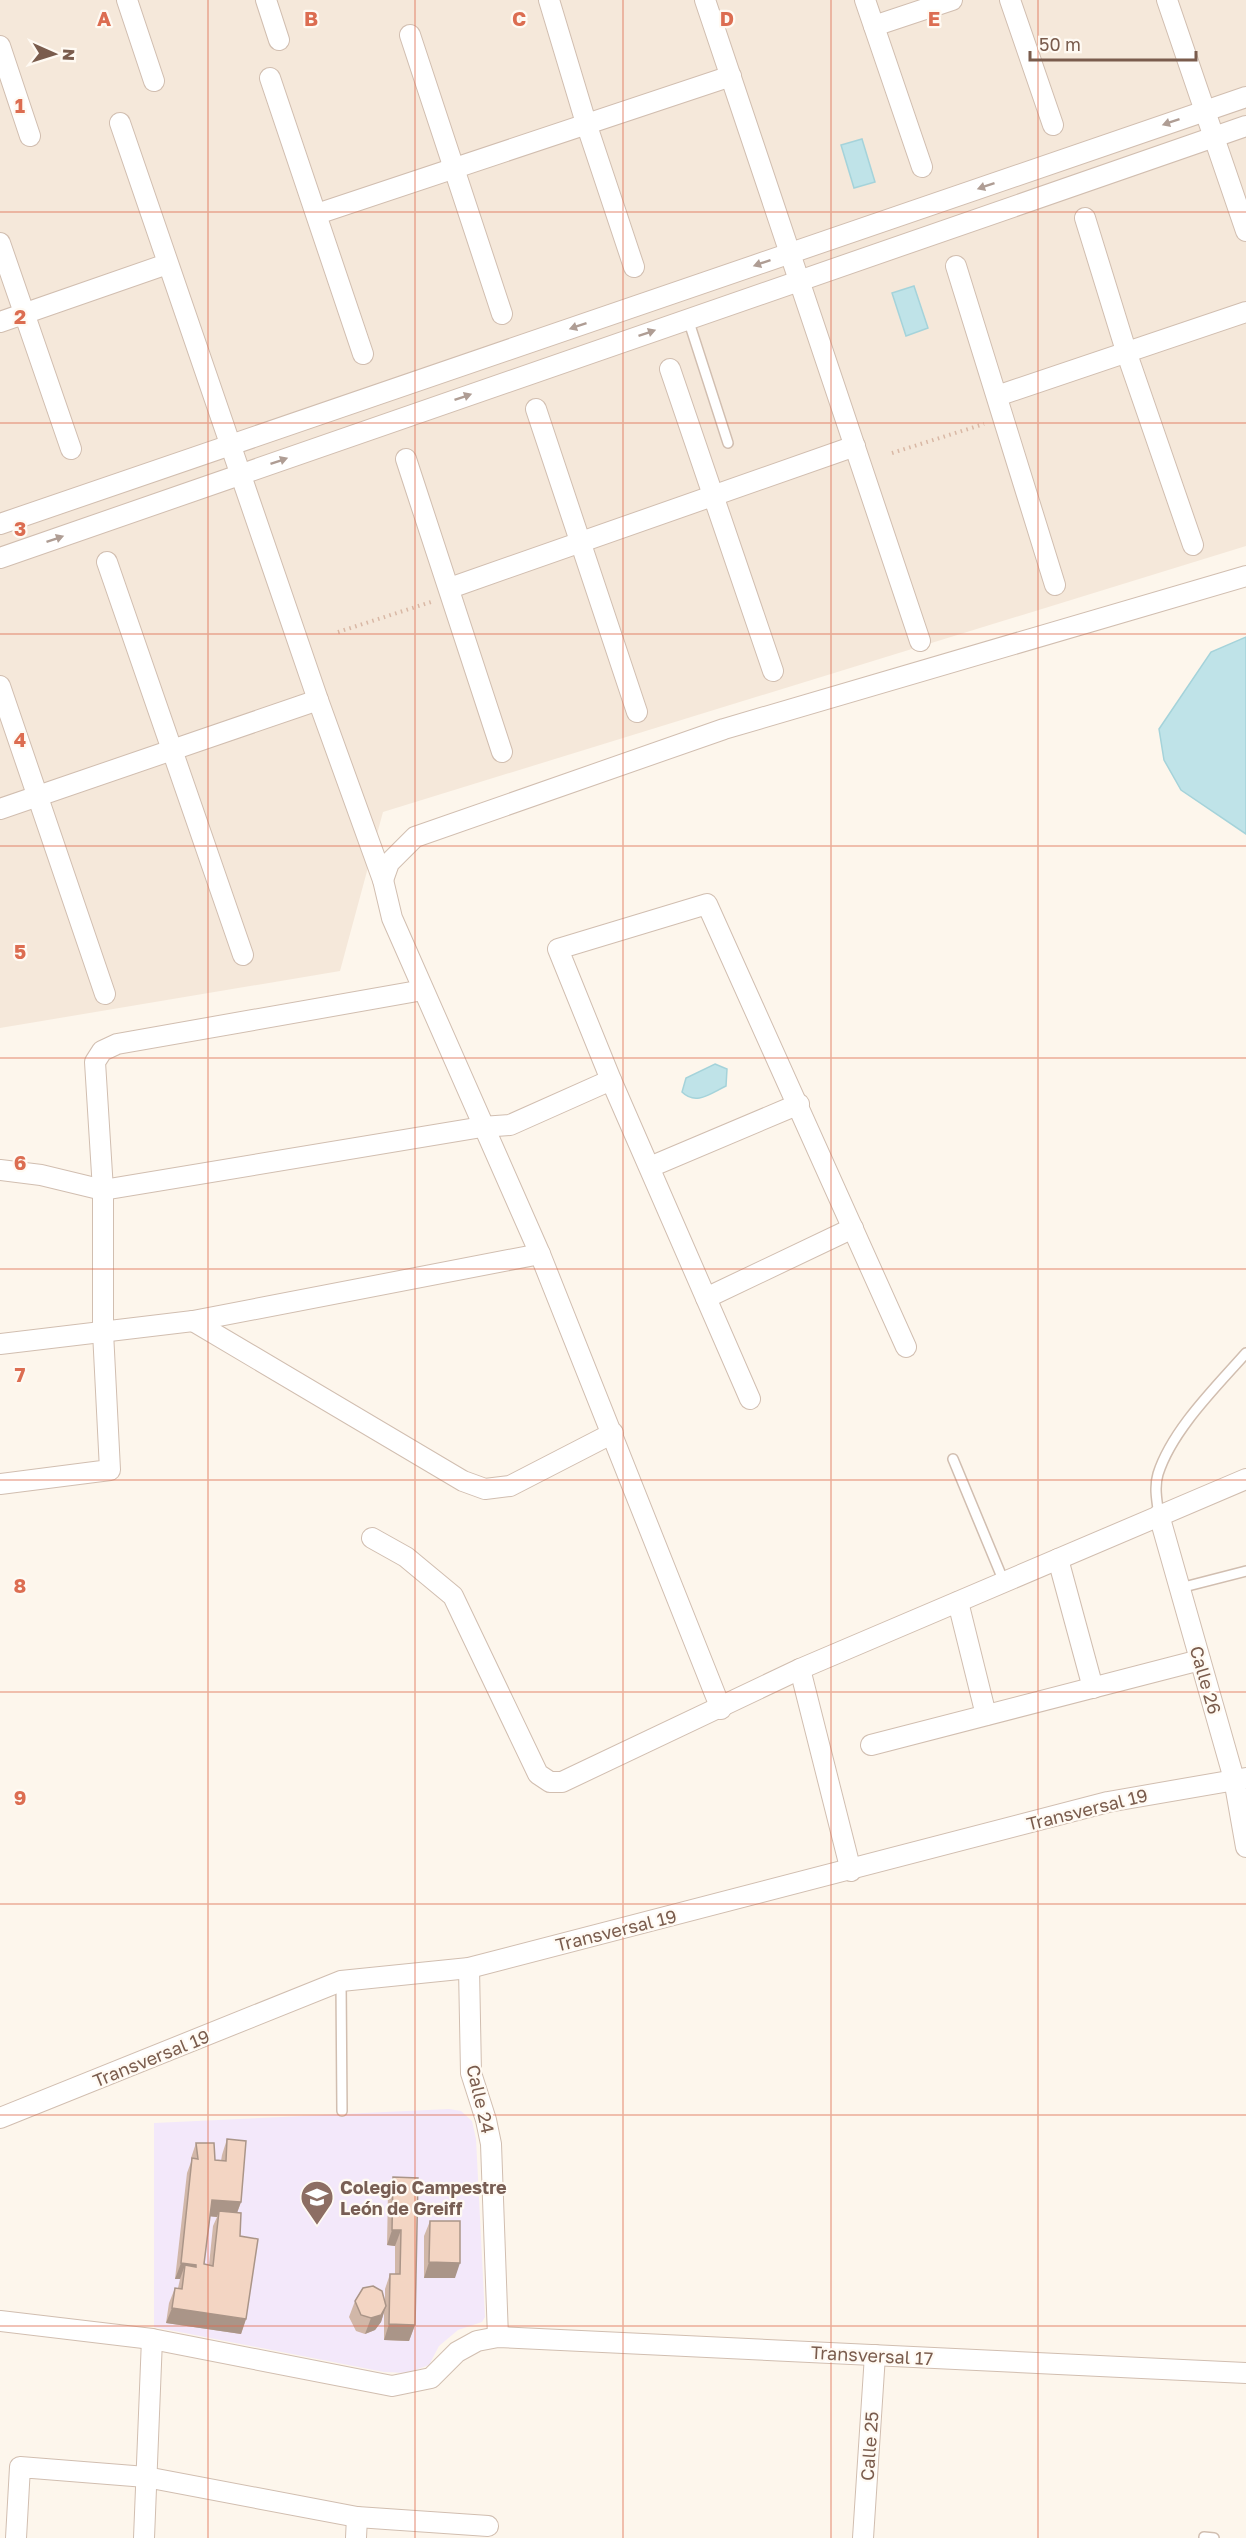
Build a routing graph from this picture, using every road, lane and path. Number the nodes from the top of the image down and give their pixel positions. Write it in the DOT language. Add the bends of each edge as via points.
graph roads {
  1 [pos="127,0"];
  2 [pos="266,0"];
  3 [pos="549,0"];
  4 [pos="705,0"];
  5 [pos="865,0"];
  6 [pos="952,0"];
  7 [pos="1010,0"];
  8 [pos="1167,0"];
  9 [pos="874,26"];
  10 [pos="410,34"];
  11 [pos="279,40"];
  12 [pos="0,46"];
  13 [pos="4,75"];
  14 [pos="731,76"];
  15 [pos="270,78"];
  16 [pos="154,81"];
  17 [pos="1246,97"];
  18 [pos="1206,110"];
  19 [pos="120,123"];
  20 [pos="585,123"];
  21 [pos="1053,125"];
  22 [pos="1246,126"];
  23 [pos="30,136"];
  24 [pos="1215,136"];
  25 [pos="1058,161"];
  26 [pos="922,167"];
  27 [pos="454,170"];
  28 [pos="1068,188"];
  29 [pos="317,214"];
  30 [pos="1085,218"];
  31 [pos="1246,231"];
  32 [pos="0,243"];
  33 [pos="790,253"];
  34 [pos="168,264"];
  35 [pos="956,266"];
  36 [pos="634,267"];
  37 [pos="800,281"];
  38 [pos="1246,312"];
  39 [pos="24,314"];
  40 [pos="502,314"];
  41 [pos="688,319"];
  42 [pos="0,322"];
  43 [pos="363,354"];
  44 [pos="1127,354"];
  45 [pos="670,369"];
  46 [pos="997,396"];
  47 [pos="536,410"];
  48 [pos="1005,418"];
  49 [pos="728,443"];
  50 [pos="230,446"];
  51 [pos="855,446"];
  52 [pos="71,449"];
  53 [pos="892,453"];
  54 [pos="406,459"];
  55 [pos="239,474"];
  56 [pos="714,496"];
  57 [pos="0,524"];
  58 [pos="579,544"];
  59 [pos="1193,545"];
  60 [pos="0,558"];
  61 [pos="107,562"];
  62 [pos="1246,576"];
  63 [pos="1055,585"];
  64 [pos="450,588"];
  65 [pos="338,633"];
  66 [pos="920,641"];
  67 [pos="773,671"];
  68 [pos="0,686"];
  69 [pos="318,700"];
  70 [pos="637,712"];
  71 [pos="172,750"];
  72 [pos="502,752"];
  73 [pos="37,797"];
  74 [pos="0,809"];
  75 [pos="383,880"];
  76 [pos="243,955"];
  77 [pos="423,990"];
  78 [pos="105,994"];
  79 [pos="611,1080"];
  80 [pos="799,1104"];
  81 [pos="482,1127"];
  82 [pos="650,1167"];
  83 [pos="0,1170"];
  84 [pos="104,1190"];
  85 [pos="853,1228"];
  86 [pos="540,1254"];
  87 [pos="706,1298"];
  88 [pos="193,1321"];
  89 [pos="103,1332"];
  90 [pos="0,1344"];
  91 [pos="906,1347"];
  92 [pos="1246,1353"];
  93 [pos="750,1399"];
  94 [pos="613,1433"];
  95 [pos="953,1459"];
  96 [pos="1246,1479"];
  97 [pos="0,1484"];
  98 [pos="1159,1515"];
  99 [pos="372,1538"];
  100 [pos="1058,1559"];
  101 [pos="1246,1571"];
  102 [pos="1004,1582"];
  103 [pos="1180,1588"];
  104 [pos="958,1602"];
  105 [pos="1200,1660"];
  106 [pos="800,1670"];
  107 [pos="1093,1688"];
  108 [pos="721,1709"];
  109 [pos="986,1715"];
  110 [pos="871,1745"];
  111 [pos="1240,1779"];
  112 [pos="1246,1847"];
  113 [pos="851,1871"];
  114 [pos="469,1968"];
  115 [pos="341,1981"];
  116 [pos="342,2111"];
  117 [pos="0,2118"];
  118 [pos="0,2321"];
  119 [pos="498,2337"];
  120 [pos="152,2338"];
  121 [pos="875,2355"];
  122 [pos="1246,2373"];
  123 [pos="146,2477"];
  124 [pos="357,2517"];
  125 [pos="488,2526"];
  126 [pos="11,2530"];
  127 [pos="1204,2537"];
  128 [pos="144,2538"];
  129 [pos="356,2538"];
  130 [pos="863,2538"];
  131 [pos="1214,2538"];
  1 -- 16 [label="street"];
  2 -- 11 [label="street"];
  3 -- 20 [label="street"];
  4 -- 14 [label="street"];
  5 -- 9 [label="street"];
  6 -- 9 [label="street"];
  7 -- 21 [label="street"];
  8 -- 18 [label="street"];
  9 -- 26 [label="street"];
  10 -- 27 [label="street"];
  12 -- 13 [label="street"];
  13 -- 23 [label="street"];
  14 -- 20 [label="street"];
  14 -- 33 [label="street"];
  15 -- 29 [label="street"];
  17 -- 18 [label="street"];
  18 -- 24 [label="street"];
  18 -- 25 [label="street, one-way"];
  19 -- 34 [label="street"];
  20 -- 27 [label="street"];
  20 -- 36 [label="street"];
  22 -- 24 [label="street"];
  24 -- 28 [label="street"];
  24 -- 31 [label="street"];
  25 -- 28 [label="street"];
  25 -- 33 [label="street, one-way"];
  27 -- 29 [label="street"];
  27 -- 40 [label="street"];
  28 -- 37 [label="street"];
  29 -- 43 [label="street"];
  30 -- 44 [label="street"];
  32 -- 39 [label="street"];
  33 -- 37 [label="street"];
  33 -- 50 [label="street, one-way"];
  34 -- 39 [label="street"];
  34 -- 50 [label="street"];
  35 -- 46 [label="street"];
  37 -- 41 [label="street"];
  37 -- 51 [label="street"];
  38 -- 44 [label="street"];
  39 -- 42 [label="street"];
  39 -- 52 [label="street"];
  41 -- 49 [label="lane"];
  55 -- 41 [label="street, one-way"];
  44 -- 46 [label="street"];
  44 -- 59 [label="street"];
  45 -- 56 [label="street"];
  46 -- 48 [label="street"];
  47 -- 58 [label="street"];
  48 -- 53 [label="path"];
  48 -- 63 [label="street"];
  50 -- 55 [label="street"];
  50 -- 57 [label="street"];
  51 -- 56 [label="street"];
  51 -- 66 [label="street"];
  54 -- 64 [label="street"];
  60 -- 55 [label="street, one-way"];
  55 -- 69 [label="street"];
  56 -- 58 [label="street"];
  56 -- 67 [label="street"];
  58 -- 64 [label="street"];
  58 -- 70 [label="street"];
  61 -- 71 [label="street"];
  62 -- 75 [label="street" via="724,729 415,837 389,863"];
  64 -- 65 [label="path" via="426,606"];
  64 -- 72 [label="street"];
  68 -- 73 [label="street"];
  69 -- 71 [label="street"];
  69 -- 75 [label="street"];
  71 -- 73 [label="street"];
  71 -- 76 [label="street"];
  73 -- 74 [label="street"];
  73 -- 78 [label="street"];
  75 -- 77 [label="street" via="392,918"];
  77 -- 81 [label="street"];
  77 -- 84 [label="street" via="117,1044 102,1051 95,1062"];
  79 -- 80 [label="street" via="558,949 707,904"];
  79 -- 81 [label="street" via="510,1125"];
  79 -- 82 [label="street"];
  80 -- 82 [label="street"];
  80 -- 85 [label="street"];
  81 -- 84 [label="street"];
  81 -- 86 [label="street"];
  82 -- 87 [label="street"];
  83 -- 84 [label="street"];
  84 -- 89 [label="street"];
  85 -- 87 [label="street"];
  85 -- 91 [label="street"];
  86 -- 88 [label="street"];
  86 -- 94 [label="street"];
  87 -- 93 [label="street"];
  88 -- 89 [label="street"];
  88 -- 94 [label="street" via="463,1481 485,1489 510,1486"];
  89 -- 90 [label="street"];
  89 -- 97 [label="street" via="110,1470"];
  92 -- 98 [label="lane" via="1171,1447 1158,1474"];
  94 -- 108 [label="street"];
  95 -- 102 [label="lane"];
  96 -- 98 [label="street"];
  98 -- 100 [label="street"];
  98 -- 103 [label="street, Calle 26"];
  99 -- 108 [label="street" via="406,1557 453,1596 538,1774 550,1782 562,1782"];
  100 -- 102 [label="street"];
  100 -- 107 [label="street"];
  101 -- 103 [label="lane"];
  102 -- 104 [label="street"];
  103 -- 105 [label="street, Calle 26"];
  104 -- 106 [label="street"];
  104 -- 109 [label="street"];
  105 -- 107 [label="street"];
  105 -- 111 [label="street, Calle 26"];
  106 -- 108 [label="street"];
  106 -- 113 [label="street"];
  107 -- 109 [label="street"];
  109 -- 110 [label="street"];
  111 -- 112 [label="street, Calle 26"];
  111 -- 113 [label="street, Transversal 19" via="1108,1803"];
  113 -- 114 [label="street, Transversal 19"];
  114 -- 115 [label="street, Transversal 19"];
  114 -- 119 [label="street, Calle 24" via="471,2073 491,2144"];
  115 -- 116 [label="lane"];
  115 -- 117 [label="street, Transversal 19"];
  118 -- 120 [label="street, Transversal 17"];
  119 -- 120 [label="street, Transversal 17" via="477,2341 457,2352 431,2378 392,2386"];
  119 -- 121 [label="street, Transversal 17"];
  120 -- 123 [label="street"];
  121 -- 122 [label="street, Transversal 17"];
  121 -- 130 [label="street, Calle 25"];
  123 -- 124 [label="street"];
  123 -- 126 [label="street" via="20,2467"];
  123 -- 128 [label="street"];
  124 -- 125 [label="street"];
  124 -- 129 [label="street"];
  127 -- 131 [label="lane"];
}
